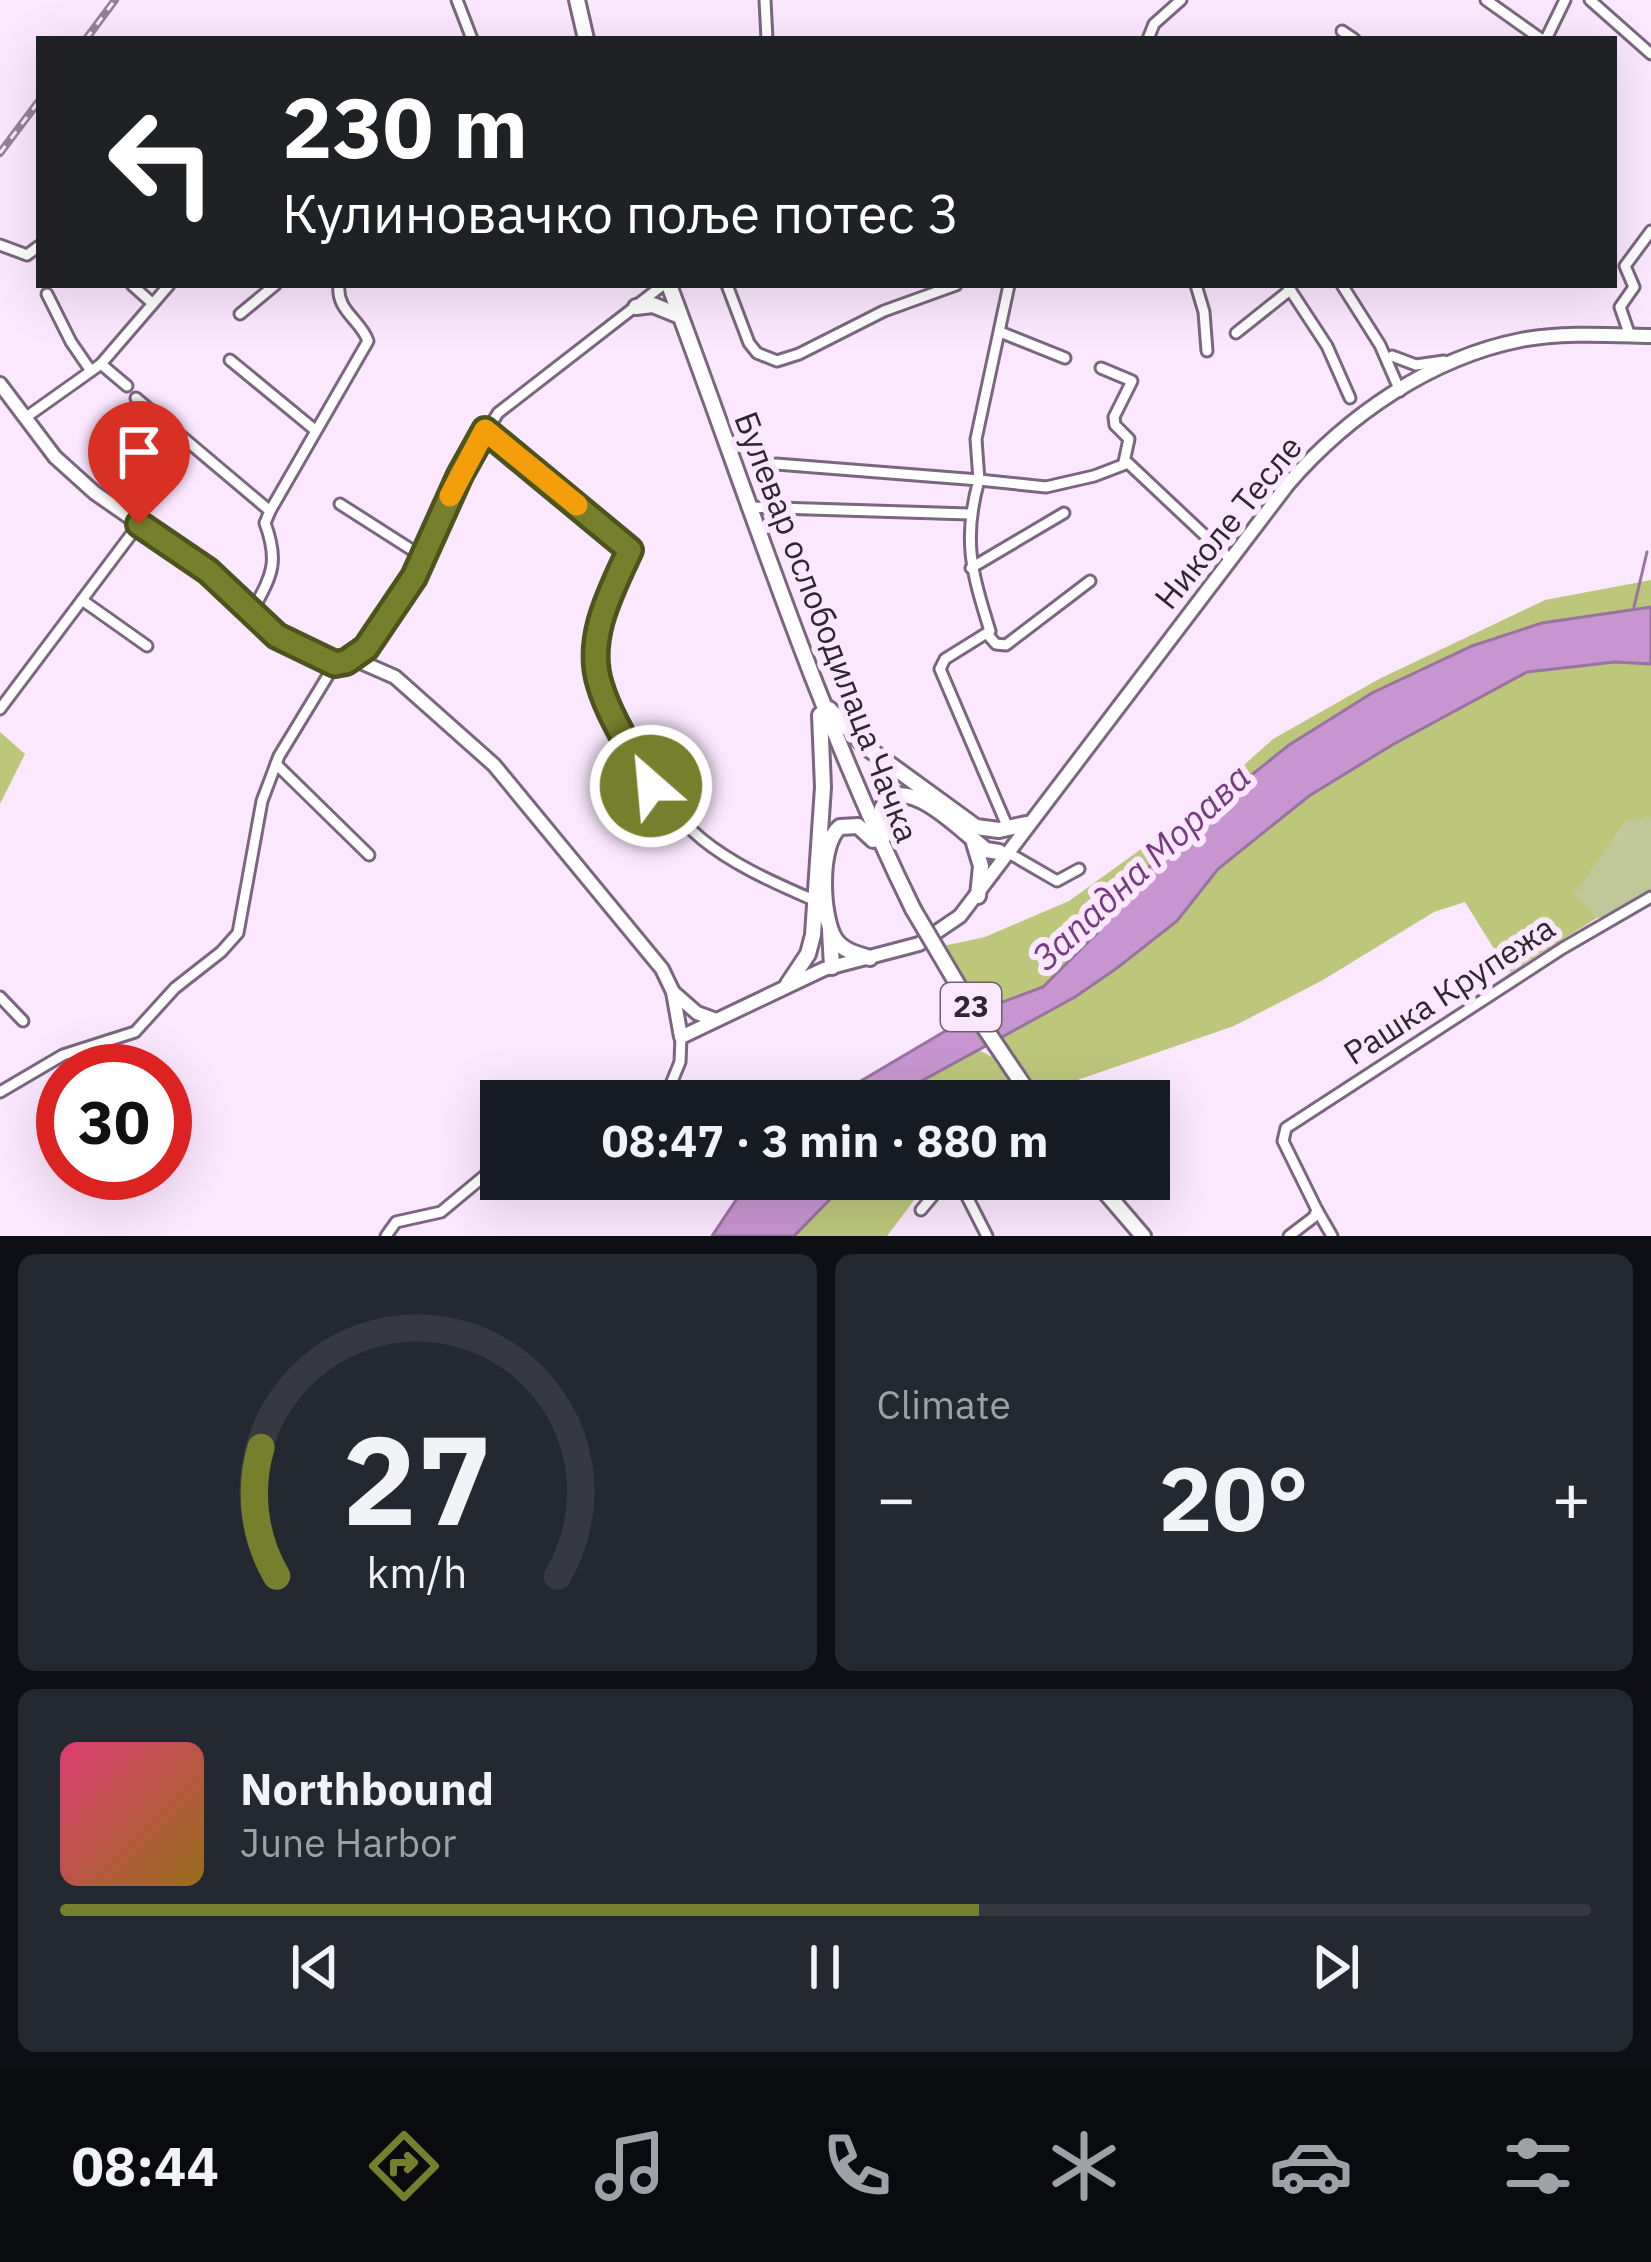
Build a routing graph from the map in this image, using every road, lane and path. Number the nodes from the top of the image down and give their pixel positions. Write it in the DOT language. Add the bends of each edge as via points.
graph roads {
  1 [pos="458,0"];
  2 [pos="578,0"];
  3 [pos="765,0"];
  4 [pos="1180,0"];
  5 [pos="1486,0"];
  6 [pos="1565,0"];
  7 [pos="1590,0"];
  8 [pos="1342,32"];
  9 [pos="471,36"];
  10 [pos="585,36"];
  11 [pos="767,36"];
  12 [pos="1148,36"];
  13 [pos="1349,36"];
  14 [pos="1540,36"];
  15 [pos="1546,36"];
  16 [pos="1651,54"];
  17 [pos="1651,231"];
  18 [pos="0,245"];
  19 [pos="36,248"];
  20 [pos="135,288"];
  21 [pos="166,288"];
  22 [pos="271,288"];
  23 [pos="339,288"];
  24 [pos="662,288"];
  25 [pos="667,288"];
  26 [pos="680,288"];
  27 [pos="728,288"];
  28 [pos="948,288"];
  29 [pos="1008,288"];
  30 [pos="1197,288"];
  31 [pos="1272,288"];
  32 [pos="1287,288"];
  33 [pos="1289,288"];
  34 [pos="1344,288"];
  35 [pos="47,294"];
  36 [pos="1280,298"];
  37 [pos="152,303"];
  38 [pos="636,307"];
  39 [pos="240,314"];
  40 [pos="680,316"];
  41 [pos="1000,332"];
  42 [pos="1236,333"];
  43 [pos="1630,336"];
  44 [pos="1651,336"];
  45 [pos="1380,345"];
  46 [pos="1207,351"];
  47 [pos="1392,356"];
  48 [pos="1065,358"];
  49 [pos="230,360"];
  50 [pos="1461,361"];
  51 [pos="101,364"];
  52 [pos="1101,368"];
  53 [pos="91,371"];
  54 [pos="0,384"];
  55 [pos="128,386"];
  56 [pos="1406,387"];
  57 [pos="136,398"];
  58 [pos="1349,398"];
  59 [pos="26,418"];
  60 [pos="315,430"];
  61 [pos="485,430"];
  62 [pos="1124,463"];
  63 [pos="776,464"];
  64 [pos="979,480"];
  65 [pos="340,504"];
  66 [pos="747,507"];
  67 [pos="270,511"];
  68 [pos="1064,513"];
  69 [pos="969,514"];
  70 [pos="139,524"];
  71 [pos="423,557"];
  72 [pos="1230,559"];
  73 [pos="971,568"];
  74 [pos="1090,581"];
  75 [pos="82,600"];
  76 [pos="252,612"];
  77 [pos="988,635"];
  78 [pos="147,646"];
  79 [pos="354,658"];
  80 [pos="335,664"];
  81 [pos="820,701"];
  82 [pos="0,709"];
  83 [pos="276,764"];
  84 [pos="1026,824"];
  85 [pos="1008,828"];
  86 [pos="974,833"];
  87 [pos="886,853"];
  88 [pos="1003,854"];
  89 [pos="369,855"];
  90 [pos="1079,869"];
  91 [pos="978,896"];
  92 [pos="1651,897"];
  93 [pos="816,901"];
  94 [pos="831,927"];
  95 [pos="813,935"];
  96 [pos="869,958"];
  97 [pos="828,968"];
  98 [pos="788,984"];
  99 [pos="673,992"];
  100 [pos="0,998"];
  101 [pos="716,1020"];
  102 [pos="23,1022"];
  103 [pos="681,1037"];
  104 [pos="673,1080"];
  105 [pos="1020,1080"];
  106 [pos="0,1092"];
  107 [pos="480,1180"];
  108 [pos="929,1200"];
  109 [pos="969,1200"];
  110 [pos="1112,1200"];
  111 [pos="921,1210"];
  112 [pos="1317,1210"];
  113 [pos="386,1236"];
  114 [pos="987,1236"];
  115 [pos="1143,1236"];
  116 [pos="1289,1236"];
  117 [pos="1332,1236"];
  1 -- 9 [label="street"];
  2 -- 10 [label="main road"];
  3 -- 11 [label="street"];
  4 -- 12 [label="street"];
  5 -- 14 [label="street"];
  6 -- 15 [label="street"];
  7 -- 16 [label="street"];
  8 -- 13 [label="street"];
  17 -- 43 [label="street" via="1625,266 1634,289 1620,307"];
  18 -- 19 [label="street" via="27,255"];
  20 -- 37 [label="street"];
  21 -- 37 [label="street"];
  22 -- 39 [label="street"];
  23 -- 60 [label="street" via="368,340"];
  24 -- 38 [label="street"];
  25 -- 40 [label="main road, Булевар ослободилаца Чачка / 23"];
  26 -- 40 [label="main road"];
  27 -- 28 [label="street" via="749,344 777,361"];
  29 -- 41 [label="street"];
  30 -- 46 [label="street"];
  31 -- 36 [label="street"];
  32 -- 36 [label="street"];
  33 -- 58 [label="street"];
  34 -- 45 [label="street"];
  35 -- 53 [label="street"];
  36 -- 42 [label="street"];
  37 -- 51 [label="street"];
  38 -- 40 [label="main road"];
  38 -- 61 [label="street"];
  40 -- 66 [label="main road, Булевар ослободилаца Чачка / 23"];
  41 -- 48 [label="street"];
  41 -- 64 [label="street" via="976,439"];
  43 -- 44 [label="street, Николе Тесле"];
  43 -- 50 [label="street, Николе Тесле" via="1520,340"];
  45 -- 47 [label="street"];
  45 -- 56 [label="street"];
  47 -- 50 [label="street" via="1416,365"];
  47 -- 56 [label="street"];
  49 -- 60 [label="street"];
  50 -- 56 [label="street, Николе Тесле"];
  51 -- 53 [label="street"];
  51 -- 55 [label="street"];
  52 -- 62 [label="street" via="1132,381 1114,416 1129,440"];
  53 -- 59 [label="street"];
  54 -- 59 [label="street"];
  56 -- 72 [label="street, Николе Тесле" via="1318,449"];
  57 -- 67 [label="street"];
  59 -- 70 [label="street" via="56,457"];
  60 -- 67 [label="street"];
  61 -- 71 [label="street"];
  61 -- 93 [label="street" via="630,550 604,608 599,683 651,786 688,829 743,870"];
  62 -- 64 [label="street" via="1046,487"];
  62 -- 72 [label="street"];
  63 -- 64 [label="street"];
  64 -- 69 [label="street"];
  65 -- 71 [label="street"];
  66 -- 69 [label="street"];
  66 -- 81 [label="main road, Булевар ослободилаца Чачка / 23"];
  67 -- 76 [label="street" via="273,568"];
  68 -- 73 [label="street"];
  69 -- 73 [label="street"];
  70 -- 75 [label="street"];
  70 -- 76 [label="street"];
  71 -- 79 [label="street"];
  72 -- 84 [label="street, Николе Тесле"];
  73 -- 77 [label="street"];
  74 -- 77 [label="street" via="1006,645"];
  75 -- 78 [label="street"];
  75 -- 82 [label="street"];
  76 -- 80 [label="street" via="277,636"];
  77 -- 85 [label="street" via="940,669"];
  79 -- 80 [label="street"];
  79 -- 99 [label="street" via="395,677 494,765"];
  80 -- 83 [label="street"];
  81 -- 86 [label="main road"];
  81 -- 87 [label="main road, Булевар ослободилаца Чачка / 23"];
  81 -- 93 [label="main road"];
  83 -- 89 [label="street"];
  83 -- 106 [label="street" via="238,933 135,1033 63,1055"];
  84 -- 85 [label="main road"];
  84 -- 88 [label="street, Николе Тесле"];
  85 -- 86 [label="main road"];
  86 -- 87 [label="main road" via="902,795 880,815"];
  86 -- 88 [label="main road" via="986,850"];
  86 -- 91 [label="main road"];
  87 -- 94 [label="main road" via="858,826 832,833 825,865"];
  87 -- 105 [label="main road, Булевар ослободилаца Чачка / 23, bridge"];
  88 -- 90 [label="street" via="1058,881"];
  88 -- 91 [label="street, Николе Тесле"];
  91 -- 96 [label="street, Николе Тесле" via="919,944"];
  92 -- 112 [label="street, Рашка Крупежа" via="1286,1128"];
  93 -- 95 [label="main road"];
  94 -- 96 [label="main road" via="839,944"];
  94 -- 97 [label="main road"];
  95 -- 97 [label="main road"];
  95 -- 98 [label="main road"];
  96 -- 97 [label="street, Николе Тесле"];
  97 -- 98 [label="street, Николе Тесле"];
  98 -- 101 [label="street, Николе Тесле"];
  99 -- 101 [label="street"];
  99 -- 103 [label="street"];
  100 -- 102 [label="street"];
  101 -- 103 [label="street, Николе Тесле"];
  103 -- 104 [label="street"];
  107 -- 113 [label="street" via="441,1212 397,1222"];
  108 -- 111 [label="street"];
  109 -- 114 [label="street"];
  110 -- 115 [label="main road"];
  112 -- 116 [label="street"];
  112 -- 117 [label="street"];
}
